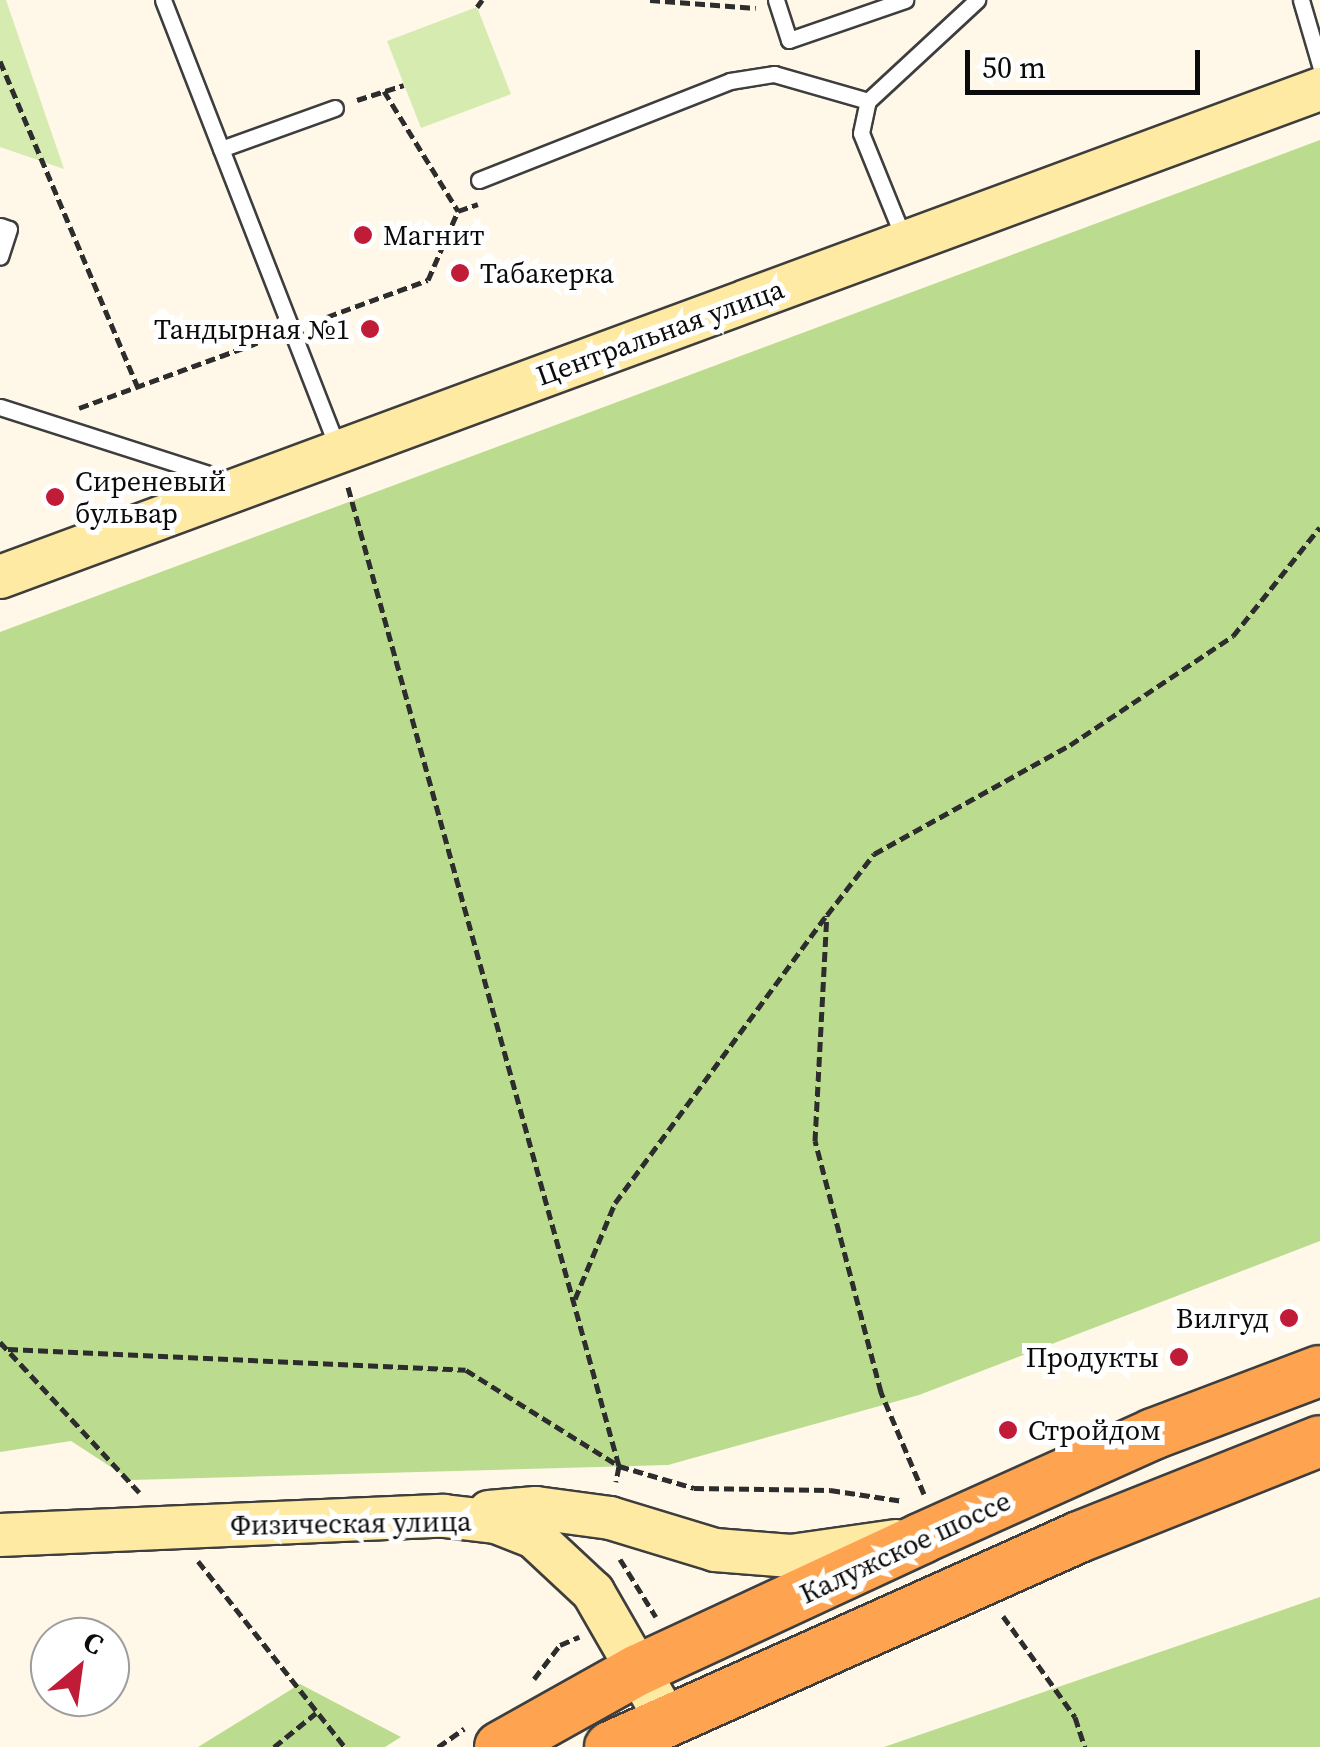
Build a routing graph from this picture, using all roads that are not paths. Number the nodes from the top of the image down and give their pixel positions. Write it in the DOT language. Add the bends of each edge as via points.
graph roads {
  1 [pos="163,0"];
  2 [pos="905,0"];
  3 [pos="976,0"];
  4 [pos="1301,0"];
  5 [pos="778,5"];
  6 [pos="1320,65"];
  7 [pos="1320,88"];
  8 [pos="868,100"];
  9 [pos="335,108"];
  10 [pos="221,149"];
  11 [pos="479,180"];
  12 [pos="0,226"];
  13 [pos="905,241"];
  14 [pos="0,257"];
  15 [pos="0,407"];
  16 [pos="338,450"];
  17 [pos="243,485"];
  18 [pos="0,577"];
  19 [pos="1320,1371"];
  20 [pos="1320,1441"];
  21 [pos="444,1516"];
  22 [pos="0,1535"];
  23 [pos="922,1538"];
  24 [pos="638,1670"];
  25 [pos="665,1717"];
  26 [pos="484,1736"];
  27 [pos="610,1747"];
  1 -- 10 [label="lane"];
  2 -- 5 [label="lane" via="789,40"];
  3 -- 8 [label="lane"];
  4 -- 6 [label="lane"];
  7 -- 13 [label="main road, Центральная улица"];
  8 -- 11 [label="lane" via="774,74 730,81"];
  8 -- 13 [label="lane" via="861,133"];
  9 -- 10 [label="lane"];
  10 -- 16 [label="lane"];
  12 -- 14 [label="lane" via="9,229"];
  13 -- 16 [label="main road, Центральная улица"];
  15 -- 17 [label="lane"];
  16 -- 17 [label="main road, Центральная улица"];
  17 -- 18 [label="main road, Центральная улица"];
  19 -- 23 [label="highway, Калужское шоссе" via="1153,1434"];
  20 -- 25 [label="highway, Калужское шоссе" via="1079,1537"];
  21 -- 22 [label="main road, Физическая улица"];
  21 -- 23 [label="main road" via="536,1508 610,1518 715,1550 791,1556"];
  21 -- 24 [label="main road, Физическая улица" via="496,1522 534,1537 594,1592"];
  23 -- 24 [label="highway, Калужское шоссе"];
  24 -- 25 [label="main road, Физическая улица"];
  24 -- 26 [label="highway, Калужское шоссе"];
  25 -- 27 [label="highway, Калужское шоссе"];
}
